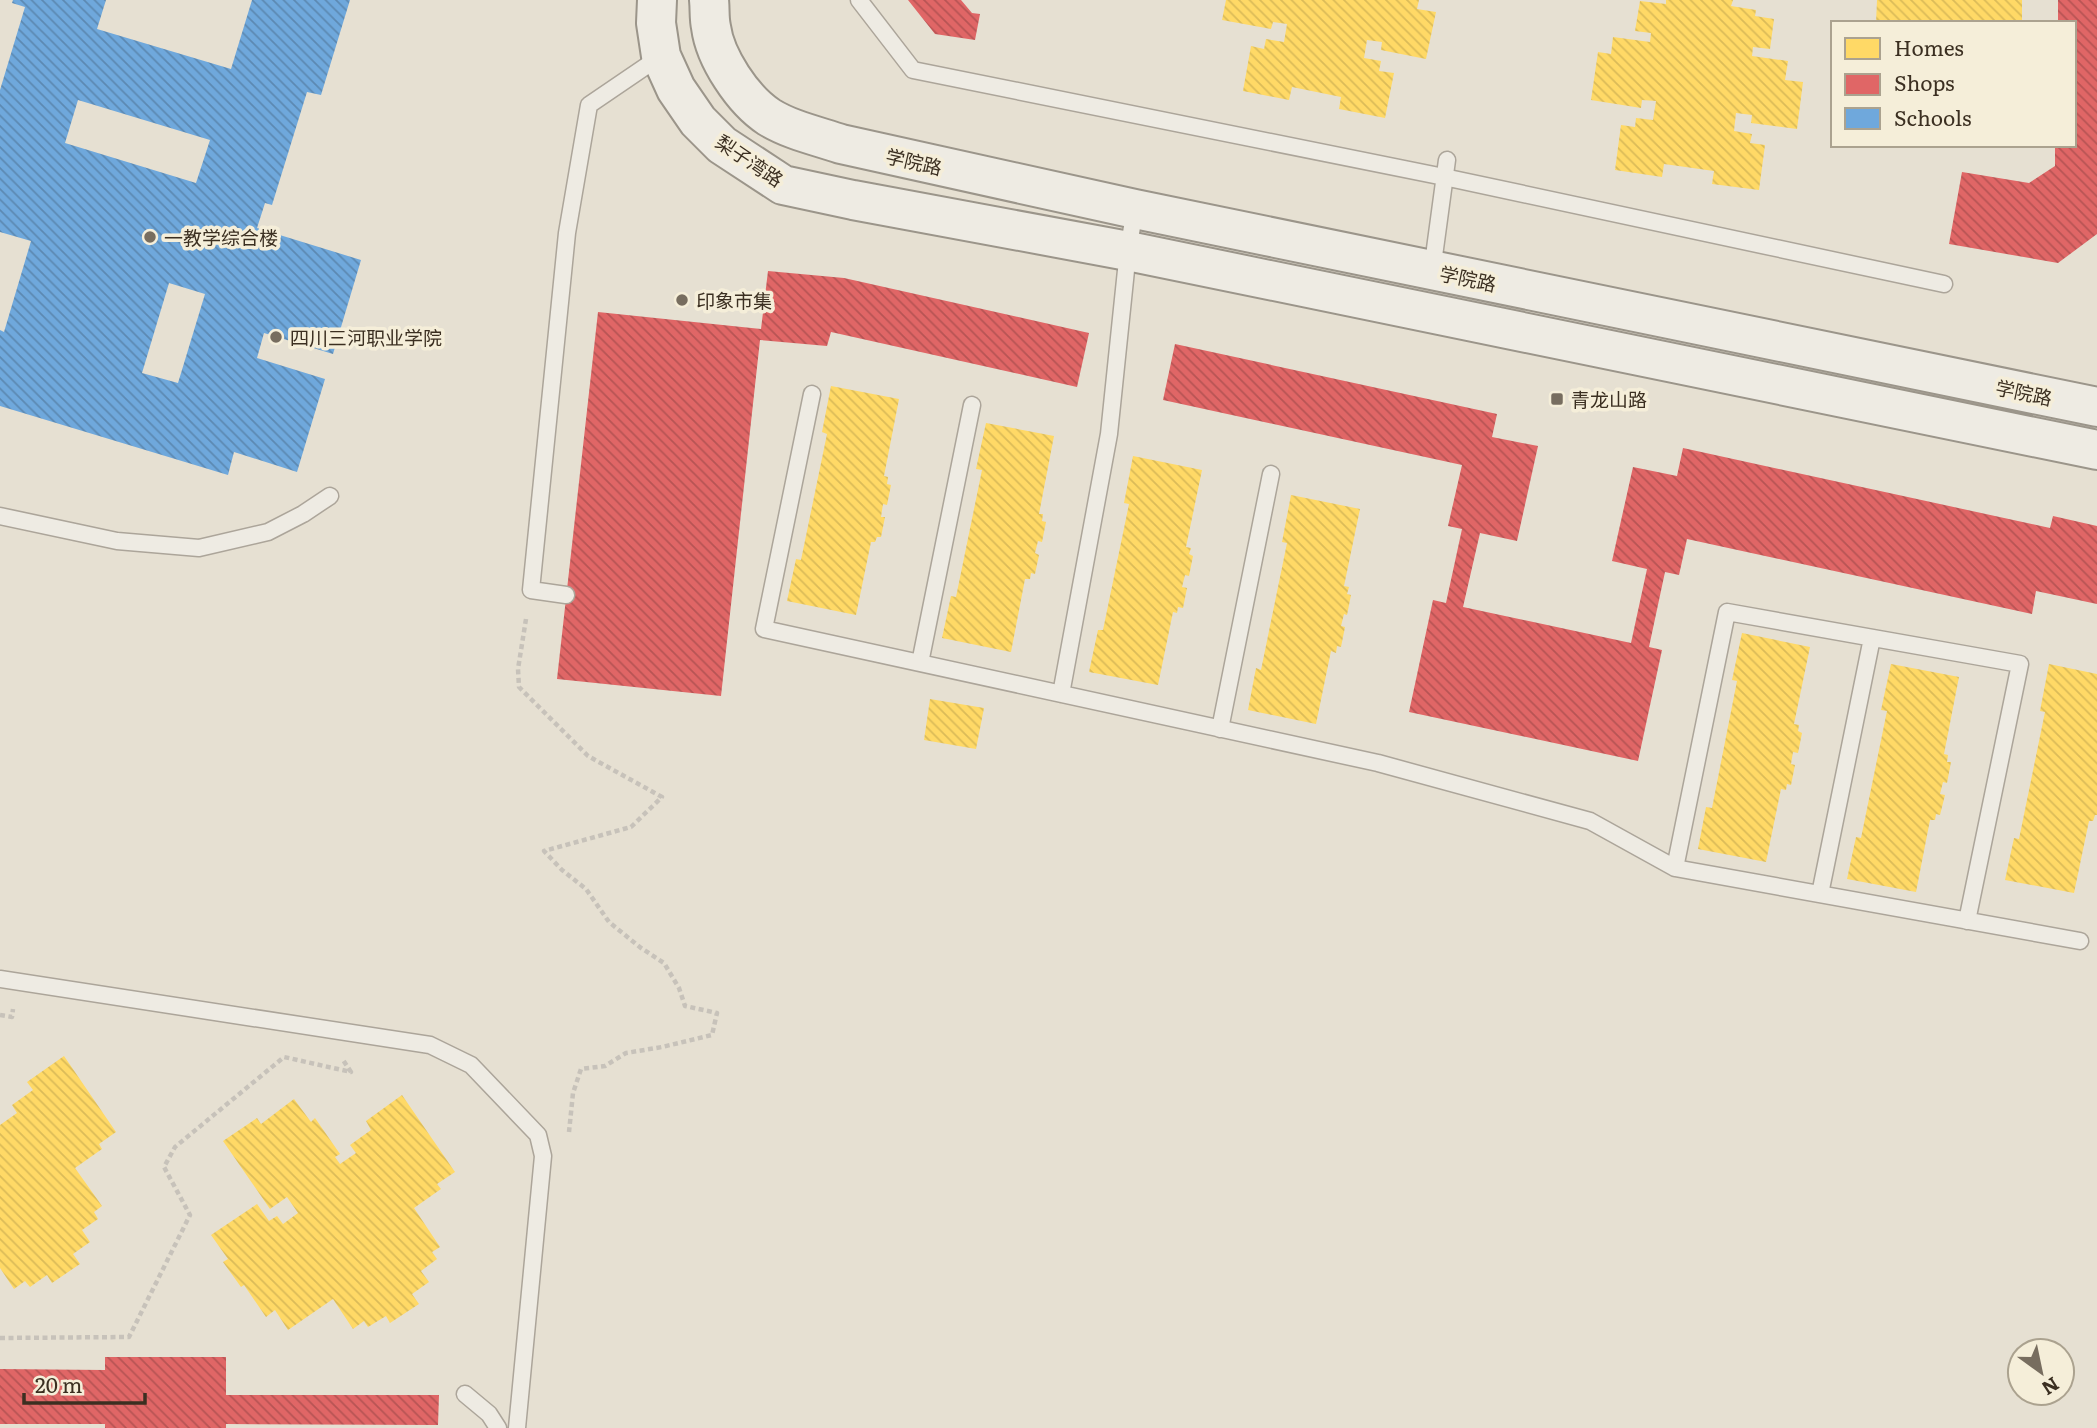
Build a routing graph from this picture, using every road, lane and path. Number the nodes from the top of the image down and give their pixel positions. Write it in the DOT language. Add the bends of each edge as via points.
graph roads {
  1 [pos="657,0"];
  2 [pos="709,0"];
  3 [pos="859,0"];
  4 [pos="661,56"];
  5 [pos="1447,160"];
  6 [pos="1444,177"];
  7 [pos="1135,209"];
  8 [pos="1128,251"];
  9 [pos="1432,271"];
  10 [pos="1944,284"];
  11 [pos="812,394"];
  12 [pos="972,405"];
  13 [pos="2097,407"];
  14 [pos="2097,450"];
  15 [pos="1271,474"];
  16 [pos="330,496"];
  17 [pos="0,516"];
  18 [pos="531,590"];
  19 [pos="566,595"];
  20 [pos="1871,638"];
  21 [pos="920,663"];
  22 [pos="1061,694"];
  23 [pos="1220,729"];
  24 [pos="1675,868"];
  25 [pos="1820,894"];
  26 [pos="1967,920"];
  27 [pos="2080,941"];
  28 [pos="0,979"];
  29 [pos="319,1028"];
  30 [pos="569,1133"];
  31 [pos="0,1338"];
  32 [pos="465,1394"];
  33 [pos="498,1428"];
  34 [pos="517,1428"];
  1 -- 4 [label="street, 梨子湾路"];
  2 -- 7 [label="street, 学院路" via="711,29 724,64 742,91 769,117 841,144"];
  3 -- 6 [label="lane" via="913,70"];
  4 -- 8 [label="street, 梨子湾路" via="698,121 722,145 783,185"];
  4 -- 18 [label="lane" via="589,104 567,233"];
  5 -- 6 [label="lane"];
  6 -- 9 [label="lane"];
  6 -- 10 [label="lane"];
  7 -- 8 [label="lane"];
  7 -- 9 [label="street, 学院路"];
  8 -- 14 [label="street"];
  8 -- 22 [label="lane" via="1109,434"];
  9 -- 13 [label="street, 学院路"];
  11 -- 21 [label="lane" via="764,629"];
  12 -- 21 [label="lane"];
  15 -- 23 [label="lane"];
  16 -- 17 [label="lane" via="268,531 199,548 117,541"];
  18 -- 19 [label="lane"];
  18 -- 30 [label="path" via="519,687 588,756 662,797 631,827 544,851 586,889 609,922 664,963 685,1006 717,1013 712,1035 626,1053 605,1066 581,1069"];
  20 -- 24 [label="lane" via="1727,612"];
  20 -- 25 [label="lane"];
  20 -- 26 [label="lane" via="2020,664"];
  21 -- 22 [label="lane"];
  22 -- 23 [label="lane"];
  23 -- 24 [label="lane" via="1378,764 1590,821"];
  24 -- 25 [label="lane"];
  25 -- 26 [label="lane"];
  26 -- 27 [label="lane"];
  28 -- 29 [label="lane"];
  29 -- 31 [label="path" via="351,1072 284,1058 175,1147 164,1167 190,1215 129,1337"];
  29 -- 34 [label="lane" via="430,1045 471,1065 538,1135 543,1156"];
  32 -- 33 [label="lane"];
}
